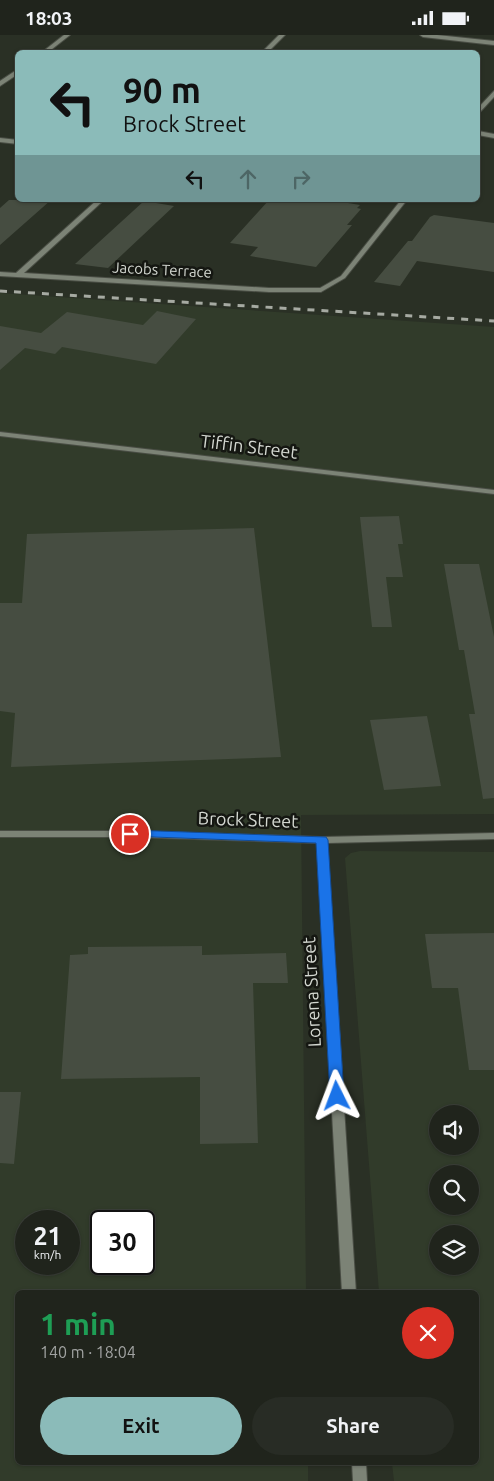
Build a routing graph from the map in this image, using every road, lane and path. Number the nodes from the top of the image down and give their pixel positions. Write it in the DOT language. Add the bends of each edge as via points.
graph roads {
  1 [pos="67,35"];
  2 [pos="282,35"];
  3 [pos="423,35"];
  4 [pos="494,43"];
  5 [pos="47,50"];
  6 [pos="266,50"];
  7 [pos="15,73"];
  8 [pos="0,84"];
  9 [pos="494,93"];
  10 [pos="480,109"];
  11 [pos="480,133"];
  12 [pos="494,135"];
  13 [pos="0,140"];
  14 [pos="15,142"];
  15 [pos="98,202"];
  16 [pos="402,202"];
  17 [pos="0,274"];
  18 [pos="18,275"];
  19 [pos="0,434"];
  20 [pos="494,492"];
  21 [pos="0,834"];
  22 [pos="494,837"];
  23 [pos="322,840"];
  24 [pos="349,1290"];
  25 [pos="359,1465"];
  26 [pos="360,1481"];
  1 -- 5 [label="street"];
  2 -- 6 [label="street"];
  3 -- 4 [label="street"];
  7 -- 8 [label="street"];
  9 -- 10 [label="street"];
  11 -- 12 [label="street"];
  13 -- 14 [label="street"];
  15 -- 18 [label="street"];
  16 -- 18 [label="street, Jacobs Terrace" via="343,277 322,290"];
  17 -- 18 [label="street, Jacobs Terrace"];
  19 -- 20 [label="street, Tiffin Street"];
  21 -- 23 [label="street, Brock Street"];
  22 -- 23 [label="street, Brock Street"];
  23 -- 24 [label="street, Lorena Street"];
  25 -- 26 [label="street"];
}
